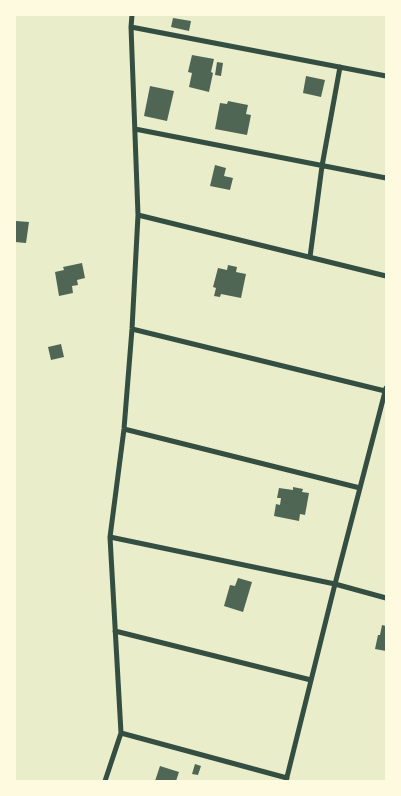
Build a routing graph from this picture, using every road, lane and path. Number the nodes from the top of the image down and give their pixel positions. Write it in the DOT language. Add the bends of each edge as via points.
graph roads {
  1 [pos="132,15"];
  2 [pos="130,27"];
  3 [pos="340,67"];
  4 [pos="386,76"];
  5 [pos="135,129"];
  6 [pos="322,166"];
  7 [pos="386,178"];
  8 [pos="138,214"];
  9 [pos="310,257"];
  10 [pos="386,276"];
  11 [pos="132,329"];
  12 [pos="386,390"];
  13 [pos="124,429"];
  14 [pos="360,488"];
  15 [pos="110,538"];
  16 [pos="335,584"];
  17 [pos="386,598"];
  18 [pos="115,631"];
  19 [pos="311,680"];
  20 [pos="121,733"];
  21 [pos="286,780"];
  22 [pos="105,781"];
  1 -- 2 [label="street"];
  2 -- 3 [label="street"];
  2 -- 5 [label="street"];
  3 -- 4 [label="street"];
  3 -- 6 [label="street"];
  5 -- 6 [label="street"];
  5 -- 8 [label="street"];
  6 -- 7 [label="street"];
  6 -- 9 [label="street"];
  8 -- 9 [label="street"];
  8 -- 11 [label="street"];
  9 -- 10 [label="street"];
  11 -- 12 [label="street"];
  11 -- 13 [label="street"];
  12 -- 14 [label="street"];
  13 -- 14 [label="street"];
  13 -- 15 [label="street"];
  14 -- 16 [label="street"];
  15 -- 16 [label="street"];
  15 -- 18 [label="street"];
  16 -- 17 [label="street"];
  16 -- 19 [label="street"];
  18 -- 19 [label="street"];
  18 -- 20 [label="street"];
  19 -- 21 [label="street"];
  20 -- 21 [label="street"];
  20 -- 22 [label="street"];
}
